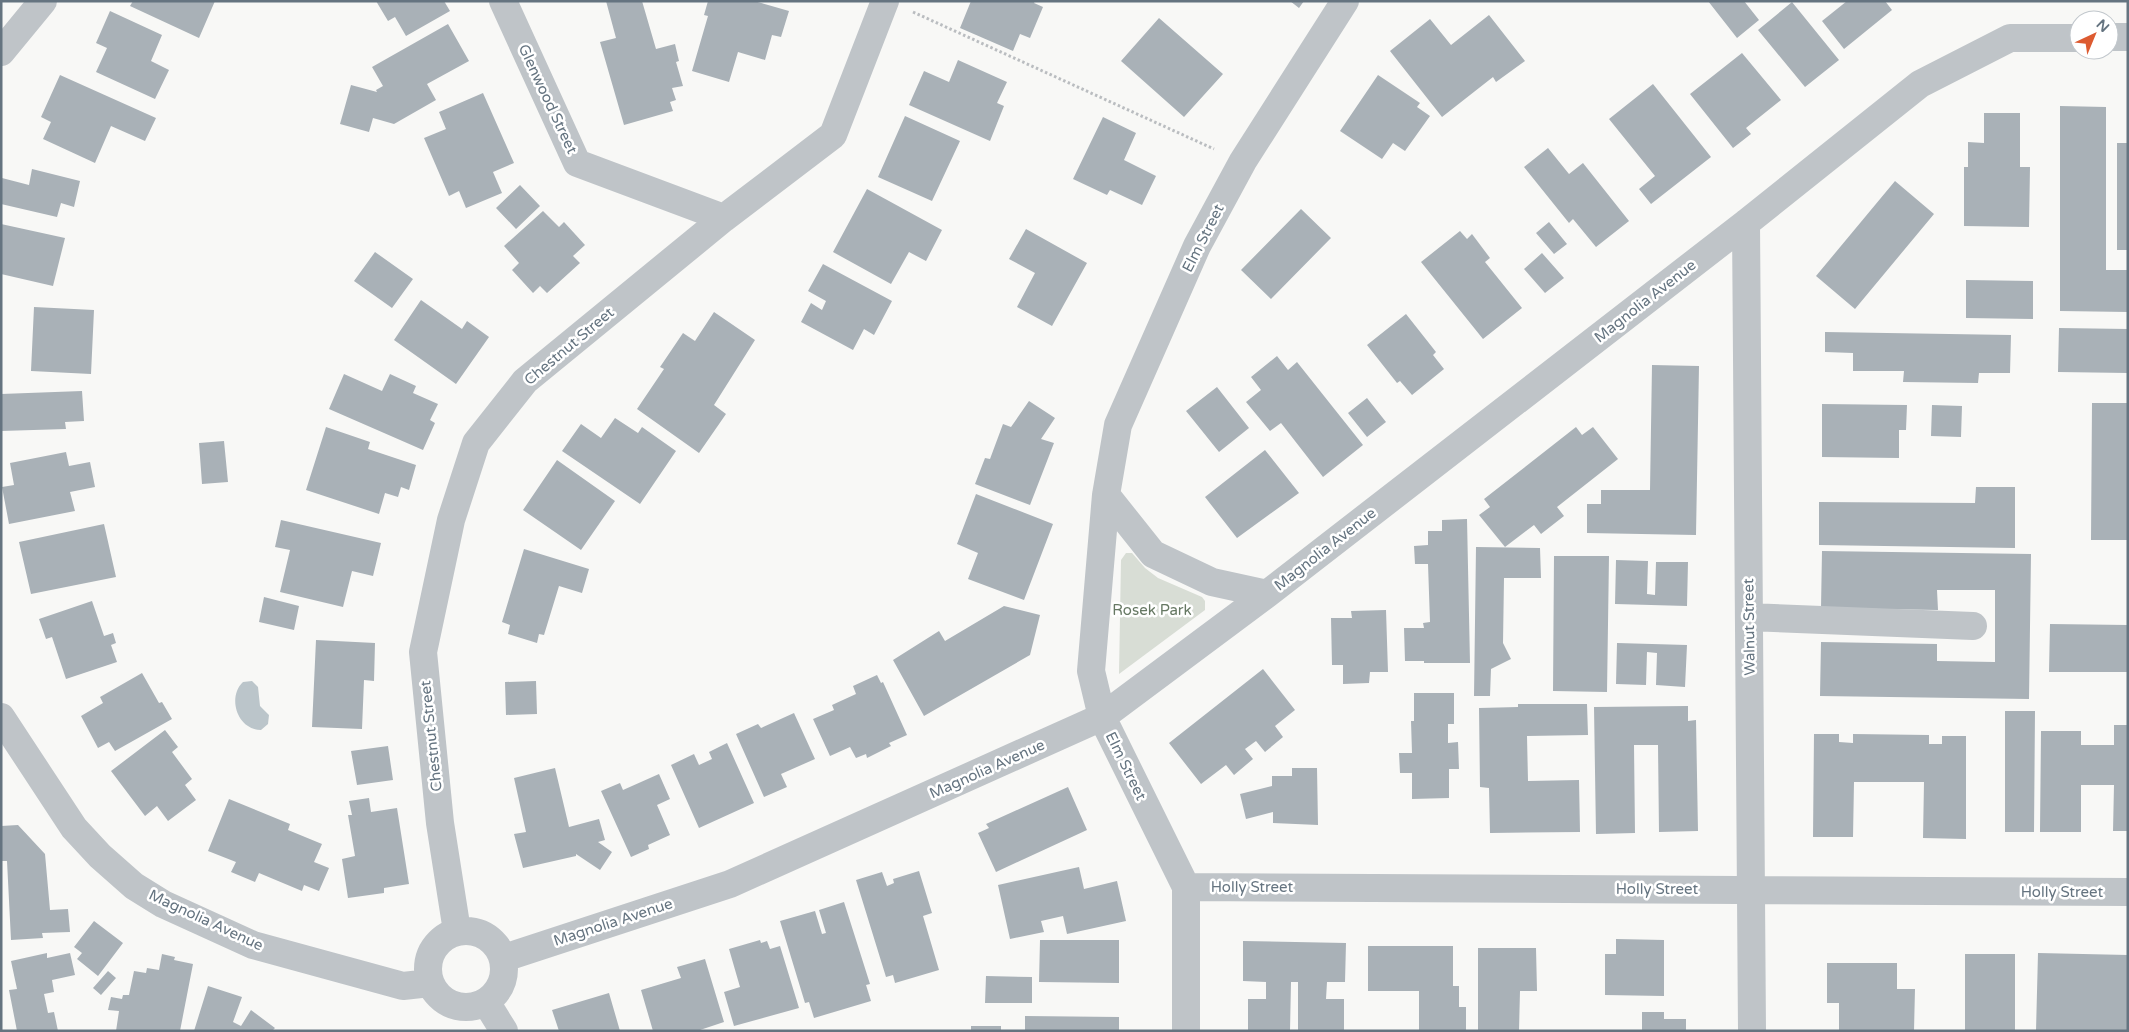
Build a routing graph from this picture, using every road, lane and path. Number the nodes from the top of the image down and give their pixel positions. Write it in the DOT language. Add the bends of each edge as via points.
graph roads {
  1 [pos="43,1"];
  2 [pos="503,1"];
  3 [pos="1345,1"];
  4 [pos="895,5"];
  5 [pos="2069,38"];
  6 [pos="1,52"];
  7 [pos="1198,142"];
  8 [pos="724,218"];
  9 [pos="1746,223"];
  10 [pos="1106,495"];
  11 [pos="1267,594"];
  12 [pos="1749,618"];
  13 [pos="1973,626"];
  14 [pos="1,717"];
  15 [pos="1102,717"];
  16 [pos="1186,887"];
  17 [pos="1752,889"];
  18 [pos="2128,892"];
  19 [pos="457,931"];
  20 [pos="504,958"];
  21 [pos="430,983"];
  22 [pos="486,1002"];
  23 [pos="504,1031"];
  24 [pos="1186,1031"];
  25 [pos="1752,1031"];
  1 -- 6 [label="street"];
  2 -- 8 [label="street, Glenwood Street" via="577,163"];
  3 -- 10 [label="street, Elm Street" via="1243,161 1197,246 1118,425"];
  4 -- 7 [label="path"];
  4 -- 8 [label="street, Chestnut Street" via="833,136"];
  5 -- 9 [label="street, Magnolia Avenue" via="2010,38 1920,84"];
  8 -- 19 [label="street, Chestnut Street" via="525,381 476,443 451,520 423,652 440,823"];
  9 -- 11 [label="street, Magnolia Avenue"];
  9 -- 12 [label="street, Walnut Street"];
  10 -- 11 [label="street" via="1153,554 1212,582"];
  10 -- 15 [label="street, Elm Street" via="1091,671"];
  11 -- 15 [label="street, Magnolia Avenue"];
  12 -- 13 [label="street"];
  12 -- 17 [label="street, Walnut Street"];
  14 -- 21 [label="street, Magnolia Avenue" via="74,828 100,856 163,904 253,944 403,986"];
  15 -- 16 [label="street, Elm Street"];
  15 -- 20 [label="street, Magnolia Avenue" via="730,884"];
  16 -- 17 [label="street, Holly Street"];
  16 -- 24 [label="street, Elm Street"];
  17 -- 18 [label="street, Holly Street"];
  17 -- 25 [label="street, Walnut Street"];
  19 -- 20 [label="street" via="476,931 494,941"];
  19 -- 21 [label="street" via="435,945 427,970"];
  20 -- 22 [label="street" via="502,983"];
  21 -- 22 [label="street" via="437,994 460,1007"];
  22 -- 23 [label="street"];
}
